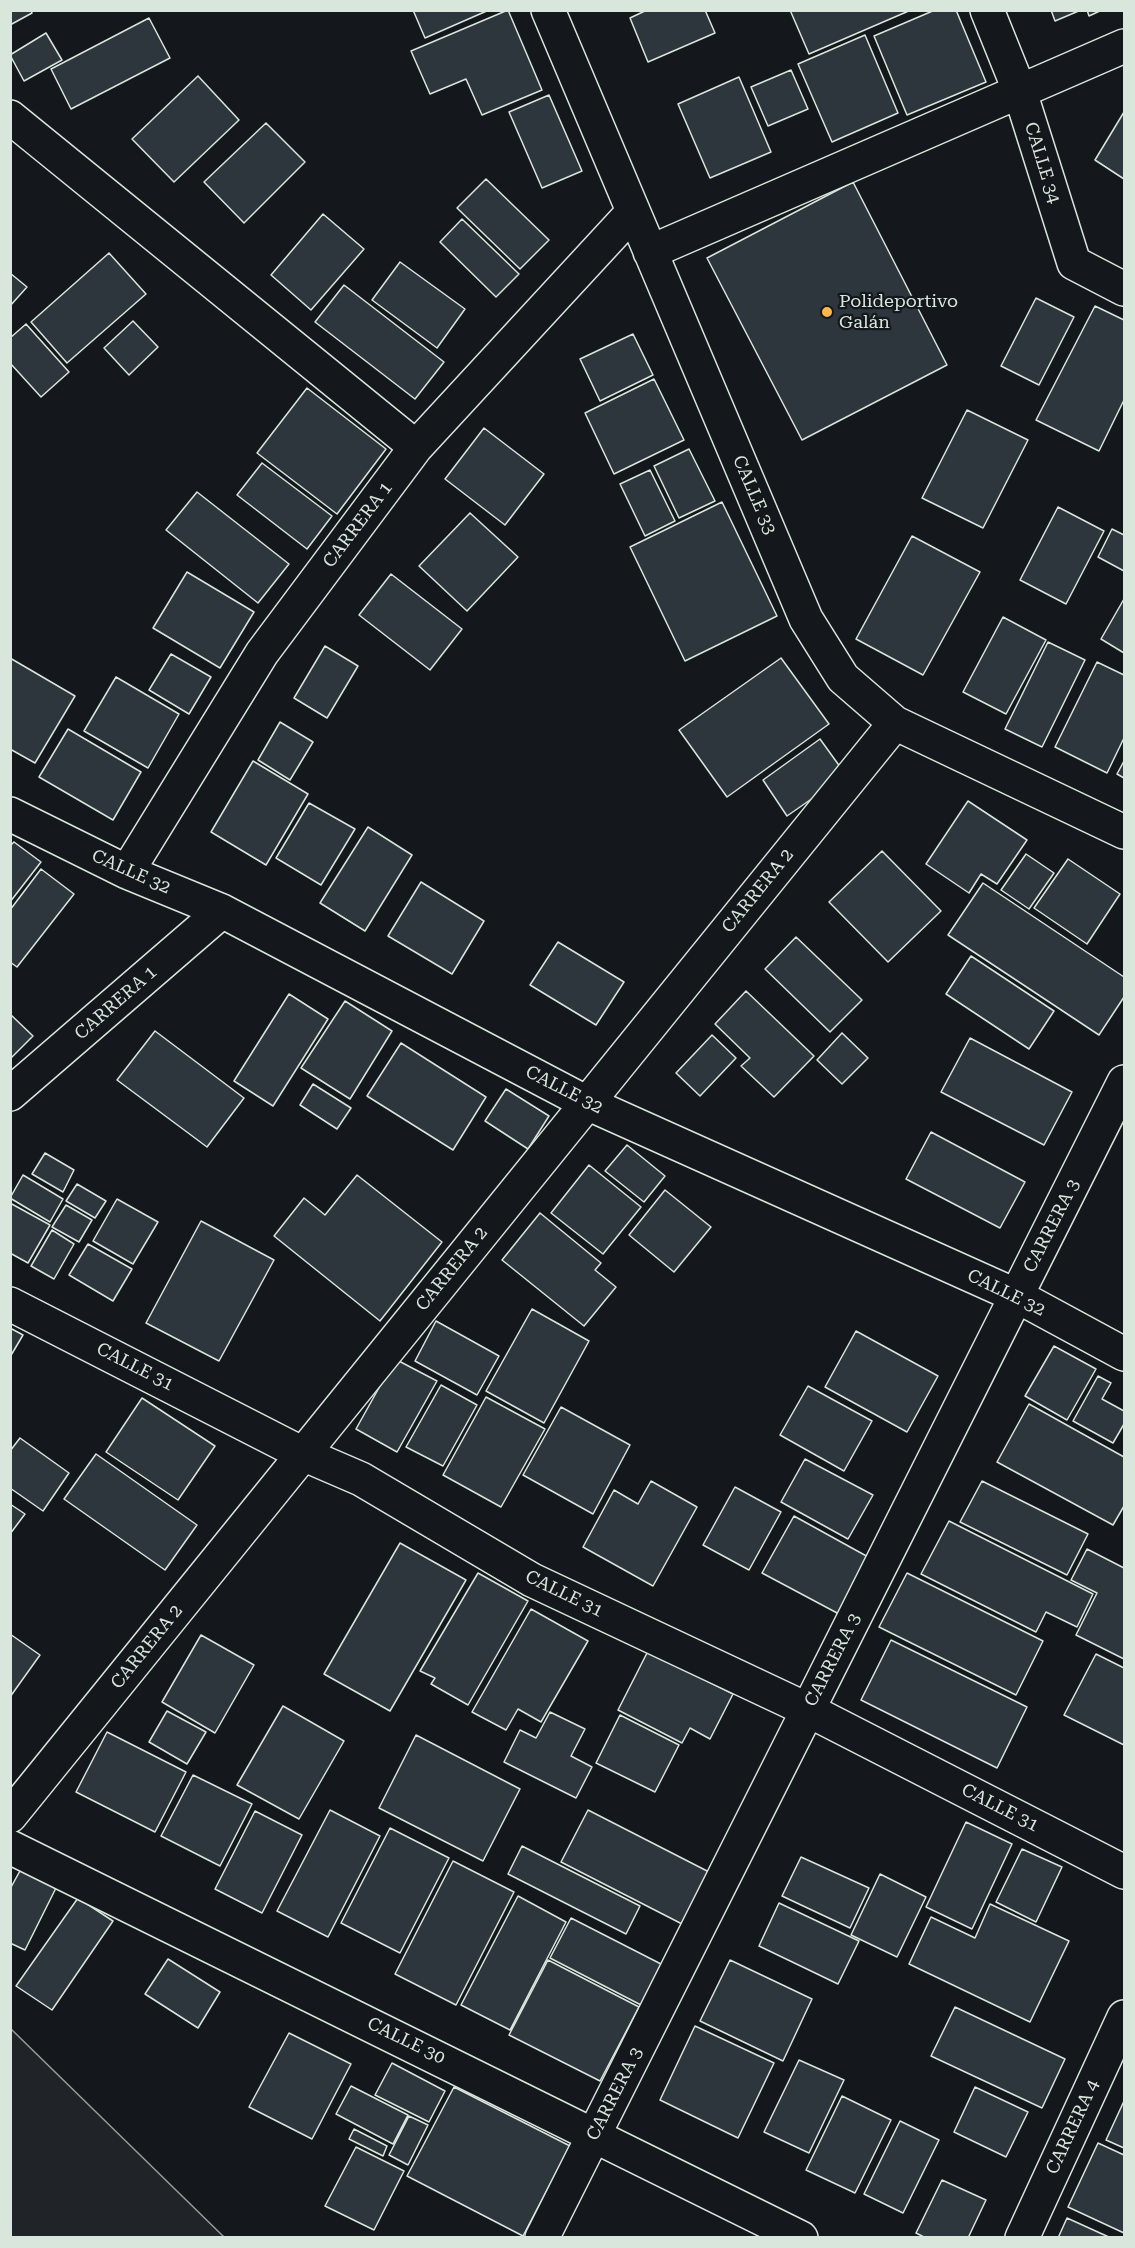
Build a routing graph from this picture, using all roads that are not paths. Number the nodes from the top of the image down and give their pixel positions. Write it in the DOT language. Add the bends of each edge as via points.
graph roads {
  1 [pos="548,10"];
  2 [pos="987,10"];
  3 [pos="1125,46"];
  4 [pos="1020,92"];
  5 [pos="10,117"];
  6 [pos="633,212"];
  7 [pos="650,252"];
  8 [pos="1125,289"];
  9 [pos="416,447"];
  10 [pos="895,723"];
  11 [pos="10,814"];
  12 [pos="1125,832"];
  13 [pos="127,872"];
  14 [pos="222,911"];
  15 [pos="1125,1082"];
  16 [pos="10,1094"];
  17 [pos="587,1103"];
  18 [pos="1017,1296"];
  19 [pos="10,1304"];
  20 [pos="1125,1354"];
  21 [pos="303,1454"];
  22 [pos="808,1710"];
  23 [pos="10,1816"];
  24 [pos="10,1847"];
  25 [pos="1125,1872"];
  26 [pos="1125,2017"];
  27 [pos="594,2134"];
  28 [pos="543,2238"];
  29 [pos="801,2238"];
  30 [pos="1022,2238"];
  1 -- 6 [label="street, CALLE 33"];
  2 -- 4 [label="street, CALLE 34"];
  3 -- 4 [label="street"];
  4 -- 7 [label="street"];
  4 -- 8 [label="street, CALLE 34" via="1074,263"];
  5 -- 9 [label="street"];
  6 -- 7 [label="street, CALLE 33"];
  6 -- 9 [label="street, CARRERA 1"];
  7 -- 10 [label="street, CALLE 33" via="806,619 843,678"];
  9 -- 13 [label="street, CARRERA 1" via="262,653"];
  10 -- 12 [label="street, CALLE 33"];
  10 -- 17 [label="street, CARRERA 2"];
  11 -- 13 [label="street, CALLE 32"];
  13 -- 14 [label="street, CALLE 32"];
  14 -- 16 [label="street, CARRERA 1"];
  14 -- 17 [label="street, CALLE 32"];
  15 -- 18 [label="street, CARRERA 3"];
  17 -- 18 [label="street, CALLE 32"];
  17 -- 21 [label="street, CARRERA 2"];
  18 -- 20 [label="street, CALLE 32"];
  18 -- 22 [label="street, CARRERA 3"];
  19 -- 21 [label="street, CALLE 31"];
  21 -- 22 [label="street, CALLE 31" via="361,1479 532,1580"];
  21 -- 23 [label="street, CARRERA 2"];
  22 -- 25 [label="street, CALLE 31"];
  22 -- 27 [label="street, CARRERA 3"];
  24 -- 27 [label="street, CALLE 30"];
  26 -- 30 [label="street, CARRERA 4"];
  27 -- 28 [label="street, CARRERA 3"];
  27 -- 29 [label="street, CALLE 30"];
}
